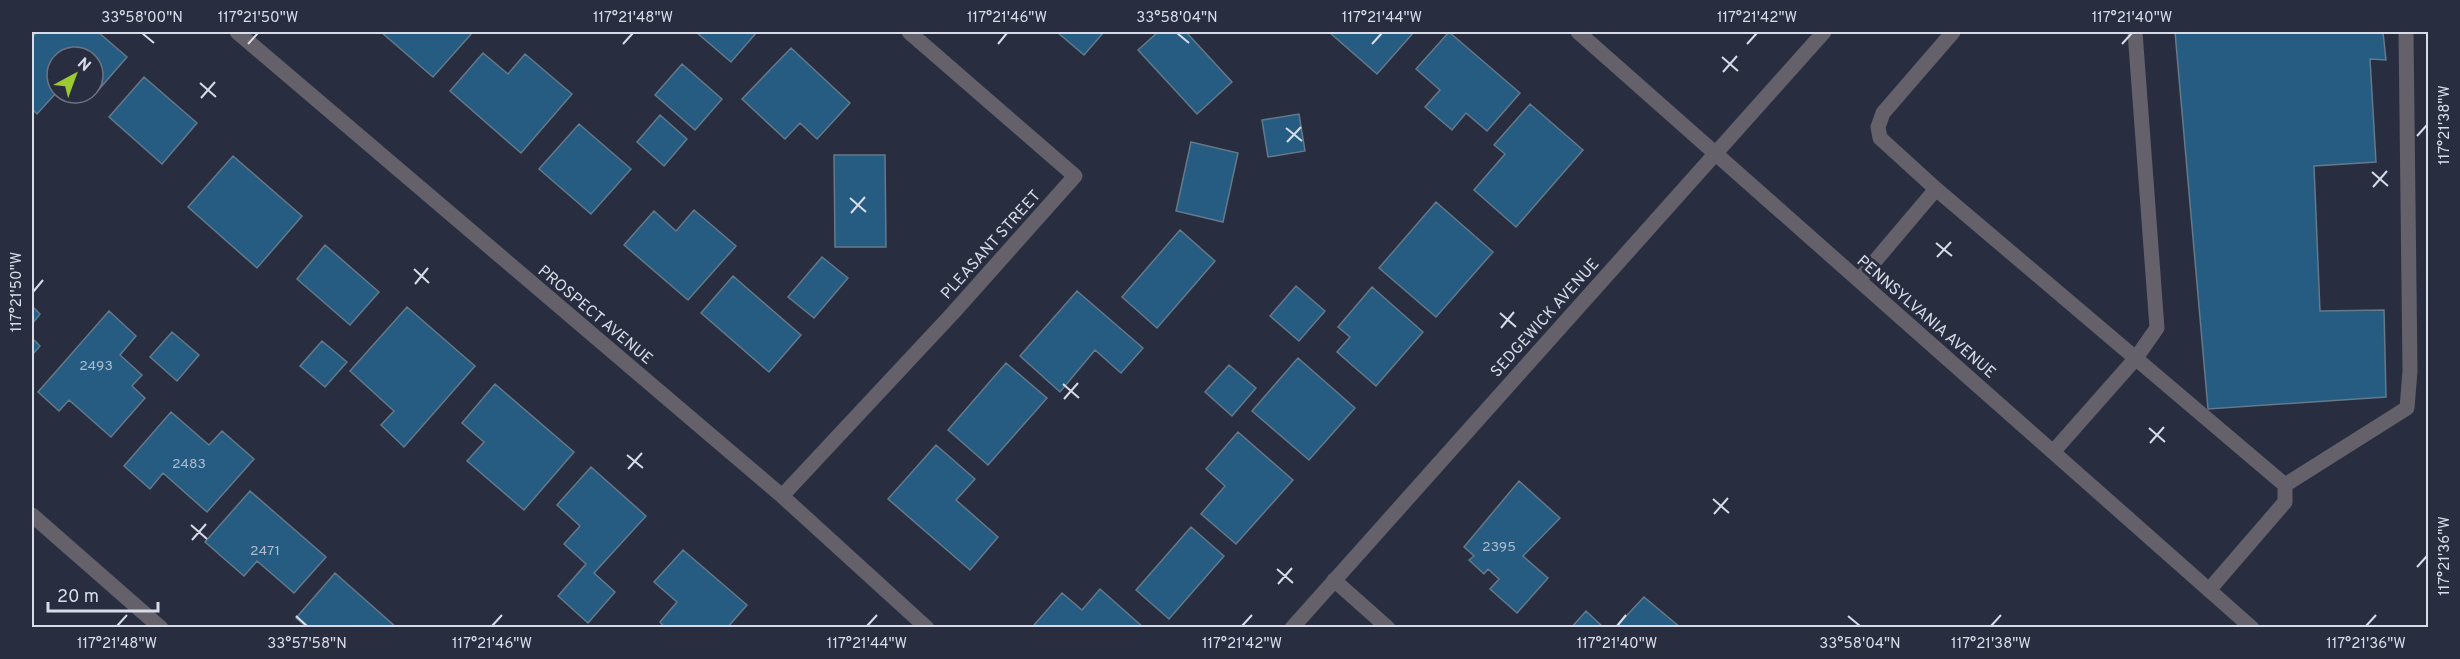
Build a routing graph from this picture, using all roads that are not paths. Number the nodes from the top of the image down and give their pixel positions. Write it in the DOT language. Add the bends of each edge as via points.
graph roads {
  1 [pos="237,32"];
  2 [pos="909,32"];
  3 [pos="1578,32"];
  4 [pos="1824,32"];
  5 [pos="1953,32"];
  6 [pos="2135,32"];
  7 [pos="2406,32"];
  8 [pos="1715,153"];
  9 [pos="1936,189"];
  10 [pos="1859,280"];
  11 [pos="2136,358"];
  12 [pos="2053,452"];
  13 [pos="2285,485"];
  14 [pos="782,496"];
  15 [pos="32,515"];
  16 [pos="1334,580"];
  17 [pos="2209,590"];
  18 [pos="161,627"];
  19 [pos="927,627"];
  20 [pos="1292,627"];
  21 [pos="1388,627"];
  22 [pos="2252,627"];
  1 -- 14 [label="street, PROSPECT AVENUE"];
  2 -- 14 [label="street, PLEASANT STREET" via="1075,176"];
  3 -- 8 [label="street, PENNSYLVANIA AVENUE"];
  4 -- 8 [label="street, SEDGEWICK AVENUE"];
  5 -- 9 [label="street" via="1883,113 1878,127 1880,138"];
  6 -- 11 [label="street" via="2157,328"];
  7 -- 13 [label="street" via="2410,371 2407,408"];
  8 -- 10 [label="street, PENNSYLVANIA AVENUE"];
  8 -- 16 [label="street, SEDGEWICK AVENUE"];
  9 -- 10 [label="street"];
  9 -- 11 [label="street"];
  10 -- 12 [label="street, PENNSYLVANIA AVENUE"];
  11 -- 12 [label="street"];
  11 -- 13 [label="street"];
  12 -- 17 [label="street, PENNSYLVANIA AVENUE"];
  13 -- 17 [label="street" via="2285,502"];
  14 -- 19 [label="street, PROSPECT AVENUE"];
  15 -- 18 [label="street"];
  16 -- 20 [label="street, SEDGEWICK AVENUE"];
  16 -- 21 [label="street"];
  17 -- 22 [label="street, PENNSYLVANIA AVENUE"];
}
